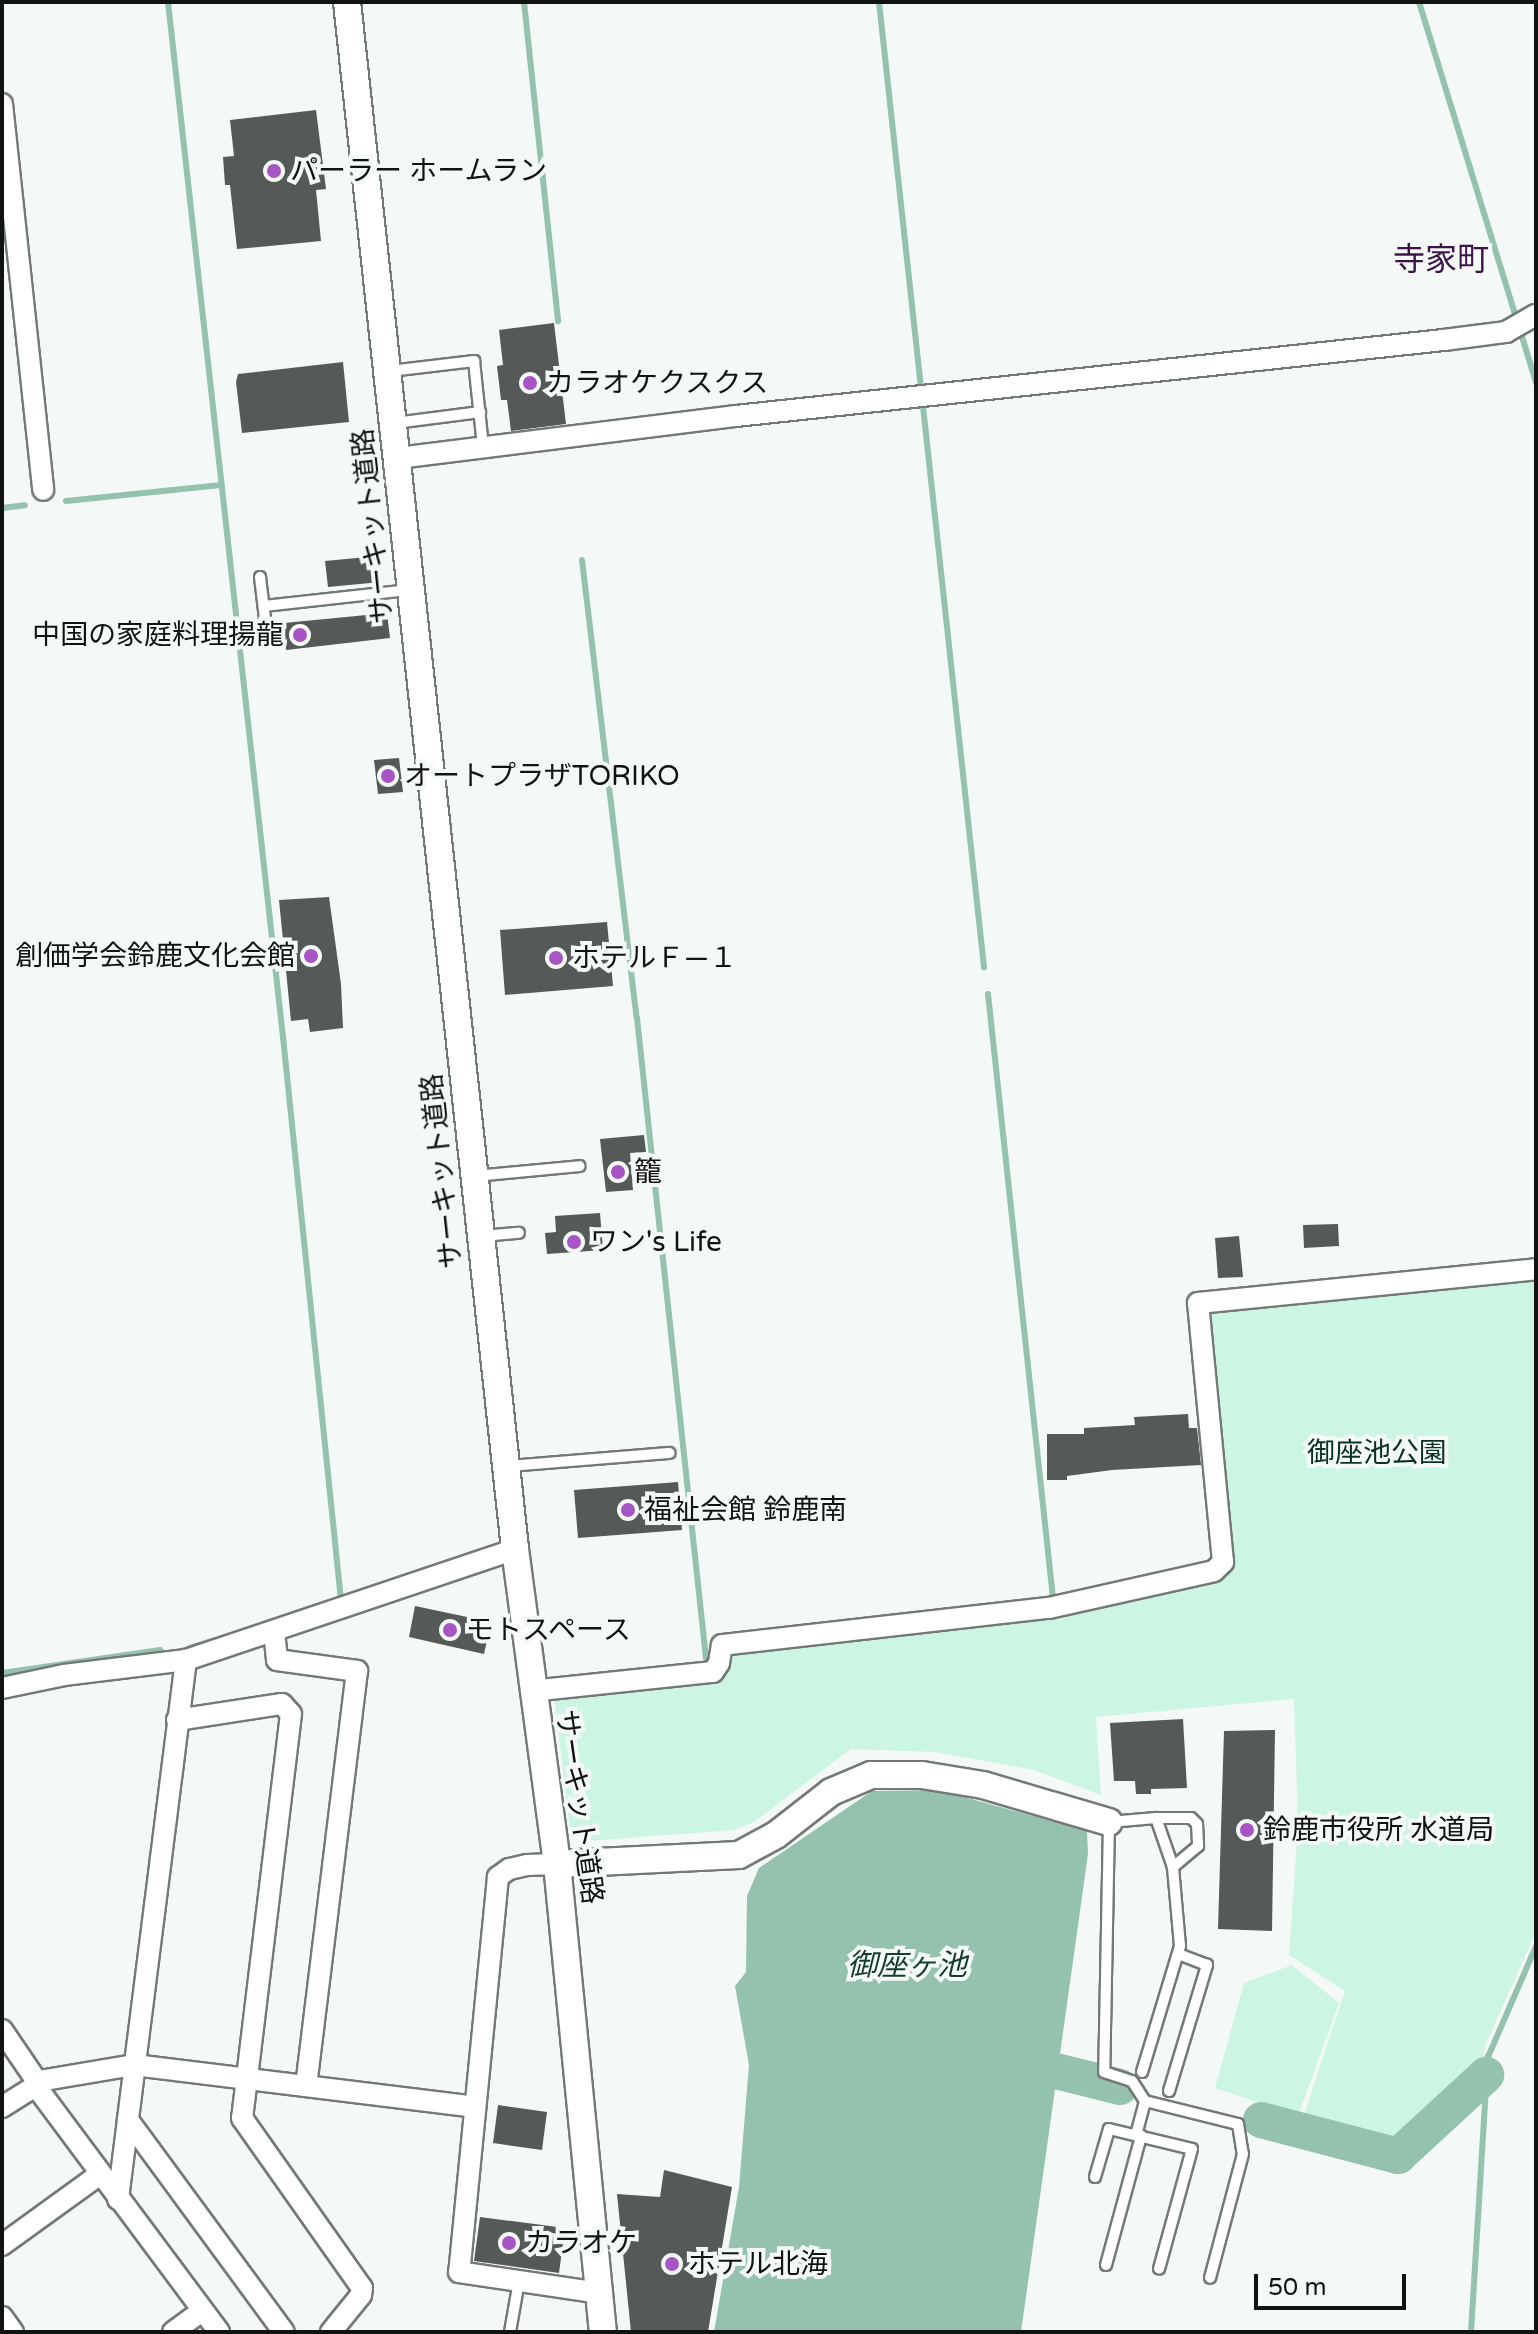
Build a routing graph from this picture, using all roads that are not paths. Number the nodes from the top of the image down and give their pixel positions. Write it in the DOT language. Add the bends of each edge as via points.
graph roads {
  1 [pos="347,2"];
  2 [pos="2,104"];
  3 [pos="1534,316"];
  4 [pos="388,372"];
  5 [pos="480,412"];
  6 [pos="393,423"];
  7 [pos="482,437"];
  8 [pos="398,458"];
  9 [pos="43,490"];
  10 [pos="260,577"];
  11 [pos="412,590"];
  12 [pos="264,606"];
  13 [pos="267,636"];
  14 [pos="580,1166"];
  15 [pos="475,1176"];
  16 [pos="519,1233"];
  17 [pos="482,1236"];
  18 [pos="1536,1269"];
  19 [pos="669,1453"];
  20 [pos="507,1466"];
  21 [pos="515,1549"];
  22 [pos="274,1631"];
  23 [pos="186,1660"];
  24 [pos="2,1688"];
  25 [pos="531,1691"];
  26 [pos="177,1720"];
  27 [pos="1156,1818"];
  28 [pos="1109,1822"];
  29 [pos="557,1864"];
  30 [pos="1173,1867"];
  31 [pos="1178,1954"];
  32 [pos="2,2030"];
  33 [pos="134,2065"];
  34 [pos="1142,2072"];
  35 [pos="246,2078"];
  36 [pos="36,2084"];
  37 [pos="306,2086"];
  38 [pos="1169,2091"];
  39 [pos="1145,2101"];
  40 [pos="2,2107"];
  41 [pos="474,2107"];
  42 [pos="128,2120"];
  43 [pos="1139,2136"];
  44 [pos="100,2174"];
  45 [pos="1095,2177"];
  46 [pos="118,2199"];
  47 [pos="2,2245"];
  48 [pos="1106,2265"];
  49 [pos="1159,2269"];
  50 [pos="1210,2278"];
  51 [pos="519,2281"];
  52 [pos="599,2293"];
  53 [pos="202,2311"];
  54 [pos="2,2317"];
  55 [pos="13,2332"];
  56 [pos="173,2332"];
  57 [pos="219,2332"];
  58 [pos="284,2332"];
  59 [pos="331,2332"];
  60 [pos="510,2332"];
  61 [pos="603,2332"];
  1 -- 4 [label="street, サーキット道路"];
  2 -- 9 [label="street"];
  3 -- 8 [label="street" via="1506,332 1444,340"];
  4 -- 5 [label="lane" via="474,361"];
  4 -- 6 [label="street, サーキット道路"];
  5 -- 6 [label="lane"];
  5 -- 7 [label="lane"];
  6 -- 8 [label="street, サーキット道路"];
  8 -- 11 [label="street, サーキット道路"];
  10 -- 12 [label="lane"];
  11 -- 12 [label="lane"];
  11 -- 15 [label="street, サーキット道路"];
  12 -- 13 [label="lane"];
  14 -- 15 [label="lane"];
  15 -- 17 [label="street, サーキット道路"];
  16 -- 17 [label="lane"];
  17 -- 20 [label="street, サーキット道路"];
  18 -- 25 [label="street" via="1198,1303 1223,1562 1214,1571 1049,1608 722,1645 713,1672"];
  19 -- 20 [label="lane"];
  20 -- 21 [label="street, サーキット道路"];
  21 -- 22 [label="street"];
  21 -- 25 [label="street, サーキット道路"];
  22 -- 23 [label="street"];
  22 -- 37 [label="street" via="277,1660 357,1671"];
  23 -- 24 [label="street"];
  23 -- 26 [label="street"];
  25 -- 29 [label="street, サーキット道路"];
  26 -- 33 [label="street"];
  26 -- 35 [label="street" via="282,1704 291,1714"];
  27 -- 28 [label="lane"];
  27 -- 30 [label="lane"];
  27 -- 30 [label="lane" via="1191,1818 1197,1824 1198,1846"];
  28 -- 29 [label="street" via="983,1785 922,1775 871,1775 831,1792 776,1835 739,1855"];
  28 -- 39 [label="lane" via="1104,2072 1132,2081"];
  29 -- 41 [label="street" via="527,1865 498,1877"];
  29 -- 52 [label="street, サーキット道路"];
  30 -- 31 [label="lane"];
  31 -- 34 [label="lane"];
  31 -- 38 [label="lane" via="1207,1965"];
  32 -- 36 [label="street"];
  33 -- 35 [label="street"];
  33 -- 36 [label="street"];
  33 -- 42 [label="street"];
  35 -- 37 [label="street"];
  35 -- 59 [label="street" via="242,2118 362,2288"];
  36 -- 40 [label="street"];
  36 -- 44 [label="street"];
  37 -- 41 [label="street"];
  39 -- 43 [label="lane"];
  39 -- 50 [label="lane" via="1238,2124 1243,2154"];
  41 -- 51 [label="street" via="459,2272"];
  42 -- 46 [label="street"];
  42 -- 58 [label="street"];
  43 -- 45 [label="lane" via="1109,2129"];
  43 -- 48 [label="lane"];
  43 -- 49 [label="lane" via="1192,2149"];
  44 -- 46 [label="street"];
  44 -- 47 [label="street"];
  46 -- 53 [label="street"];
  51 -- 52 [label="street"];
  51 -- 60 [label="lane"];
  52 -- 61 [label="street, サーキット道路"];
  53 -- 56 [label="street"];
  53 -- 57 [label="street"];
  54 -- 55 [label="street"];
}
